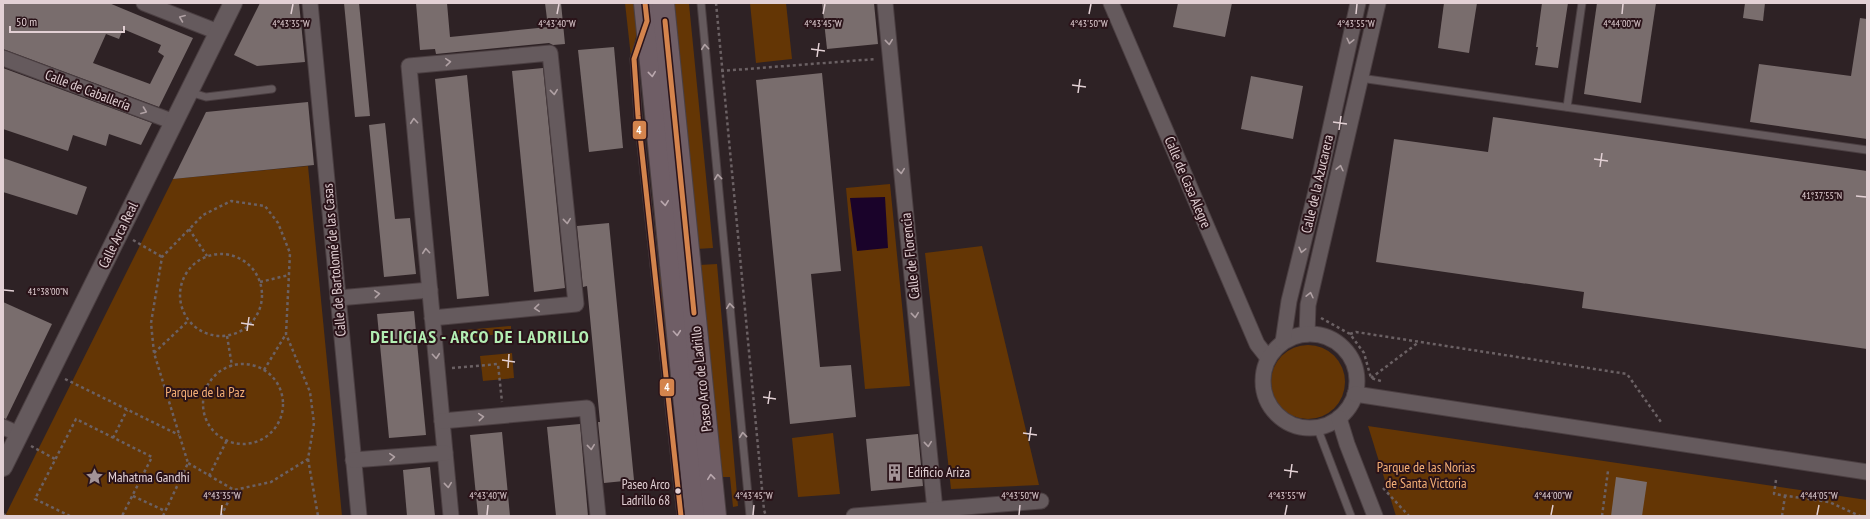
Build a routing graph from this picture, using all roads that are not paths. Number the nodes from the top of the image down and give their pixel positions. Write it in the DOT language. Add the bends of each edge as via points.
graph roads {
  1 [pos="144,3"];
  2 [pos="232,3"];
  3 [pos="310,3"];
  4 [pos="701,3"];
  5 [pos="885,3"];
  6 [pos="1112,3"];
  7 [pos="1358,3"];
  8 [pos="1378,3"];
  9 [pos="1582,3"];
  10 [pos="650,8"];
  11 [pos="218,32"];
  12 [pos="3,58"];
  13 [pos="1360,78"];
  14 [pos="272,89"];
  15 [pos="189,92"];
  16 [pos="1567,107"];
  17 [pos="174,122"];
  18 [pos="1867,150"];
  19 [pos="430,290"];
  20 [pos="338,298"];
  21 [pos="432,318"];
  22 [pos="1307,334"];
  23 [pos="1282,342"];
  24 [pos="1268,358"];
  25 [pos="1355,394"];
  26 [pos="1339,418"];
  27 [pos="442,421"];
  28 [pos="3,427"];
  29 [pos="1317,427"];
  30 [pos="25,440"];
  31 [pos="445,453"];
  32 [pos="353,460"];
  33 [pos="3,467"];
  34 [pos="1867,472"];
  35 [pos="1041,501"];
  36 [pos="935,510"];
  37 [pos="957,512"];
  38 [pos="359,516"];
  39 [pos="451,516"];
  40 [pos="598,516"];
  41 [pos="681,516"];
  42 [pos="696,516"];
  43 [pos="715,516"];
  44 [pos="750,516"];
  45 [pos="854,516"];
  46 [pos="1351,516"];
  47 [pos="1375,516"];
  11 -- 1 [label="street, one-way"];
  2 -- 11 [label="street, Calle Arca Real"];
  3 -- 20 [label="street, Calle de Bartolomé de las Casas"];
  44 -- 4 [label="lane, one-way"];
  5 -- 36 [label="street, Calle de Florencia, one-way"];
  6 -- 24 [label="street, Calle de Casa Alegre" via="1257,344"];
  7 -- 23 [label="street, Calle de la Azucarera, one-way" via="1289,301"];
  8 -- 13 [label="street, Calle de la Azucarera"];
  9 -- 16 [label="lane"];
  10 -- 41 [label="lane" via="634,59"];
  10 -- 42 [label="main road, Paseo Arco de Ladrillo, one-way"];
  43 -- 10 [label="main road, Paseo Arco de Ladrillo, one-way"];
  11 -- 15 [label="street, Calle Arca Real"];
  12 -- 17 [label="street, Calle de Caballería, one-way"];
  13 -- 16 [label="lane"];
  22 -- 13 [label="street, Calle de la Azucarera, one-way" via="1308,305"];
  14 -- 15 [label="lane" via="206,97"];
  15 -- 17 [label="street, Calle Arca Real"];
  16 -- 18 [label="lane"];
  17 -- 30 [label="street, Calle Arca Real"];
  20 -- 19 [label="street, one-way"];
  19 -- 21 [label="street"];
  19 -- 21 [label="street, one-way" via="409,66 550,53 576,304"];
  20 -- 32 [label="street, Calle de Bartolomé de las Casas"];
  21 -- 27 [label="street, one-way"];
  22 -- 23 [label="street" via="1294,336"];
  22 -- 25 [label="street" via="1322,335 1336,341 1347,351 1354,364 1357,379"];
  23 -- 24 [label="street"];
  24 -- 29 [label="street" via="1263,373 1267,402 1276,414 1288,423 1302,427"];
  25 -- 26 [label="street"];
  25 -- 34 [label="street"];
  26 -- 29 [label="street"];
  26 -- 47 [label="street"];
  27 -- 31 [label="street"];
  27 -- 40 [label="street, one-way" via="587,408"];
  28 -- 30 [label="street"];
  29 -- 46 [label="lane"];
  30 -- 33 [label="street, Calle Arca Real"];
  32 -- 31 [label="street, one-way"];
  31 -- 39 [label="street, one-way"];
  32 -- 38 [label="street, Calle de Bartolomé de las Casas"];
  35 -- 37 [label="street"];
  36 -- 37 [label="street"];
  36 -- 45 [label="street"];
}
